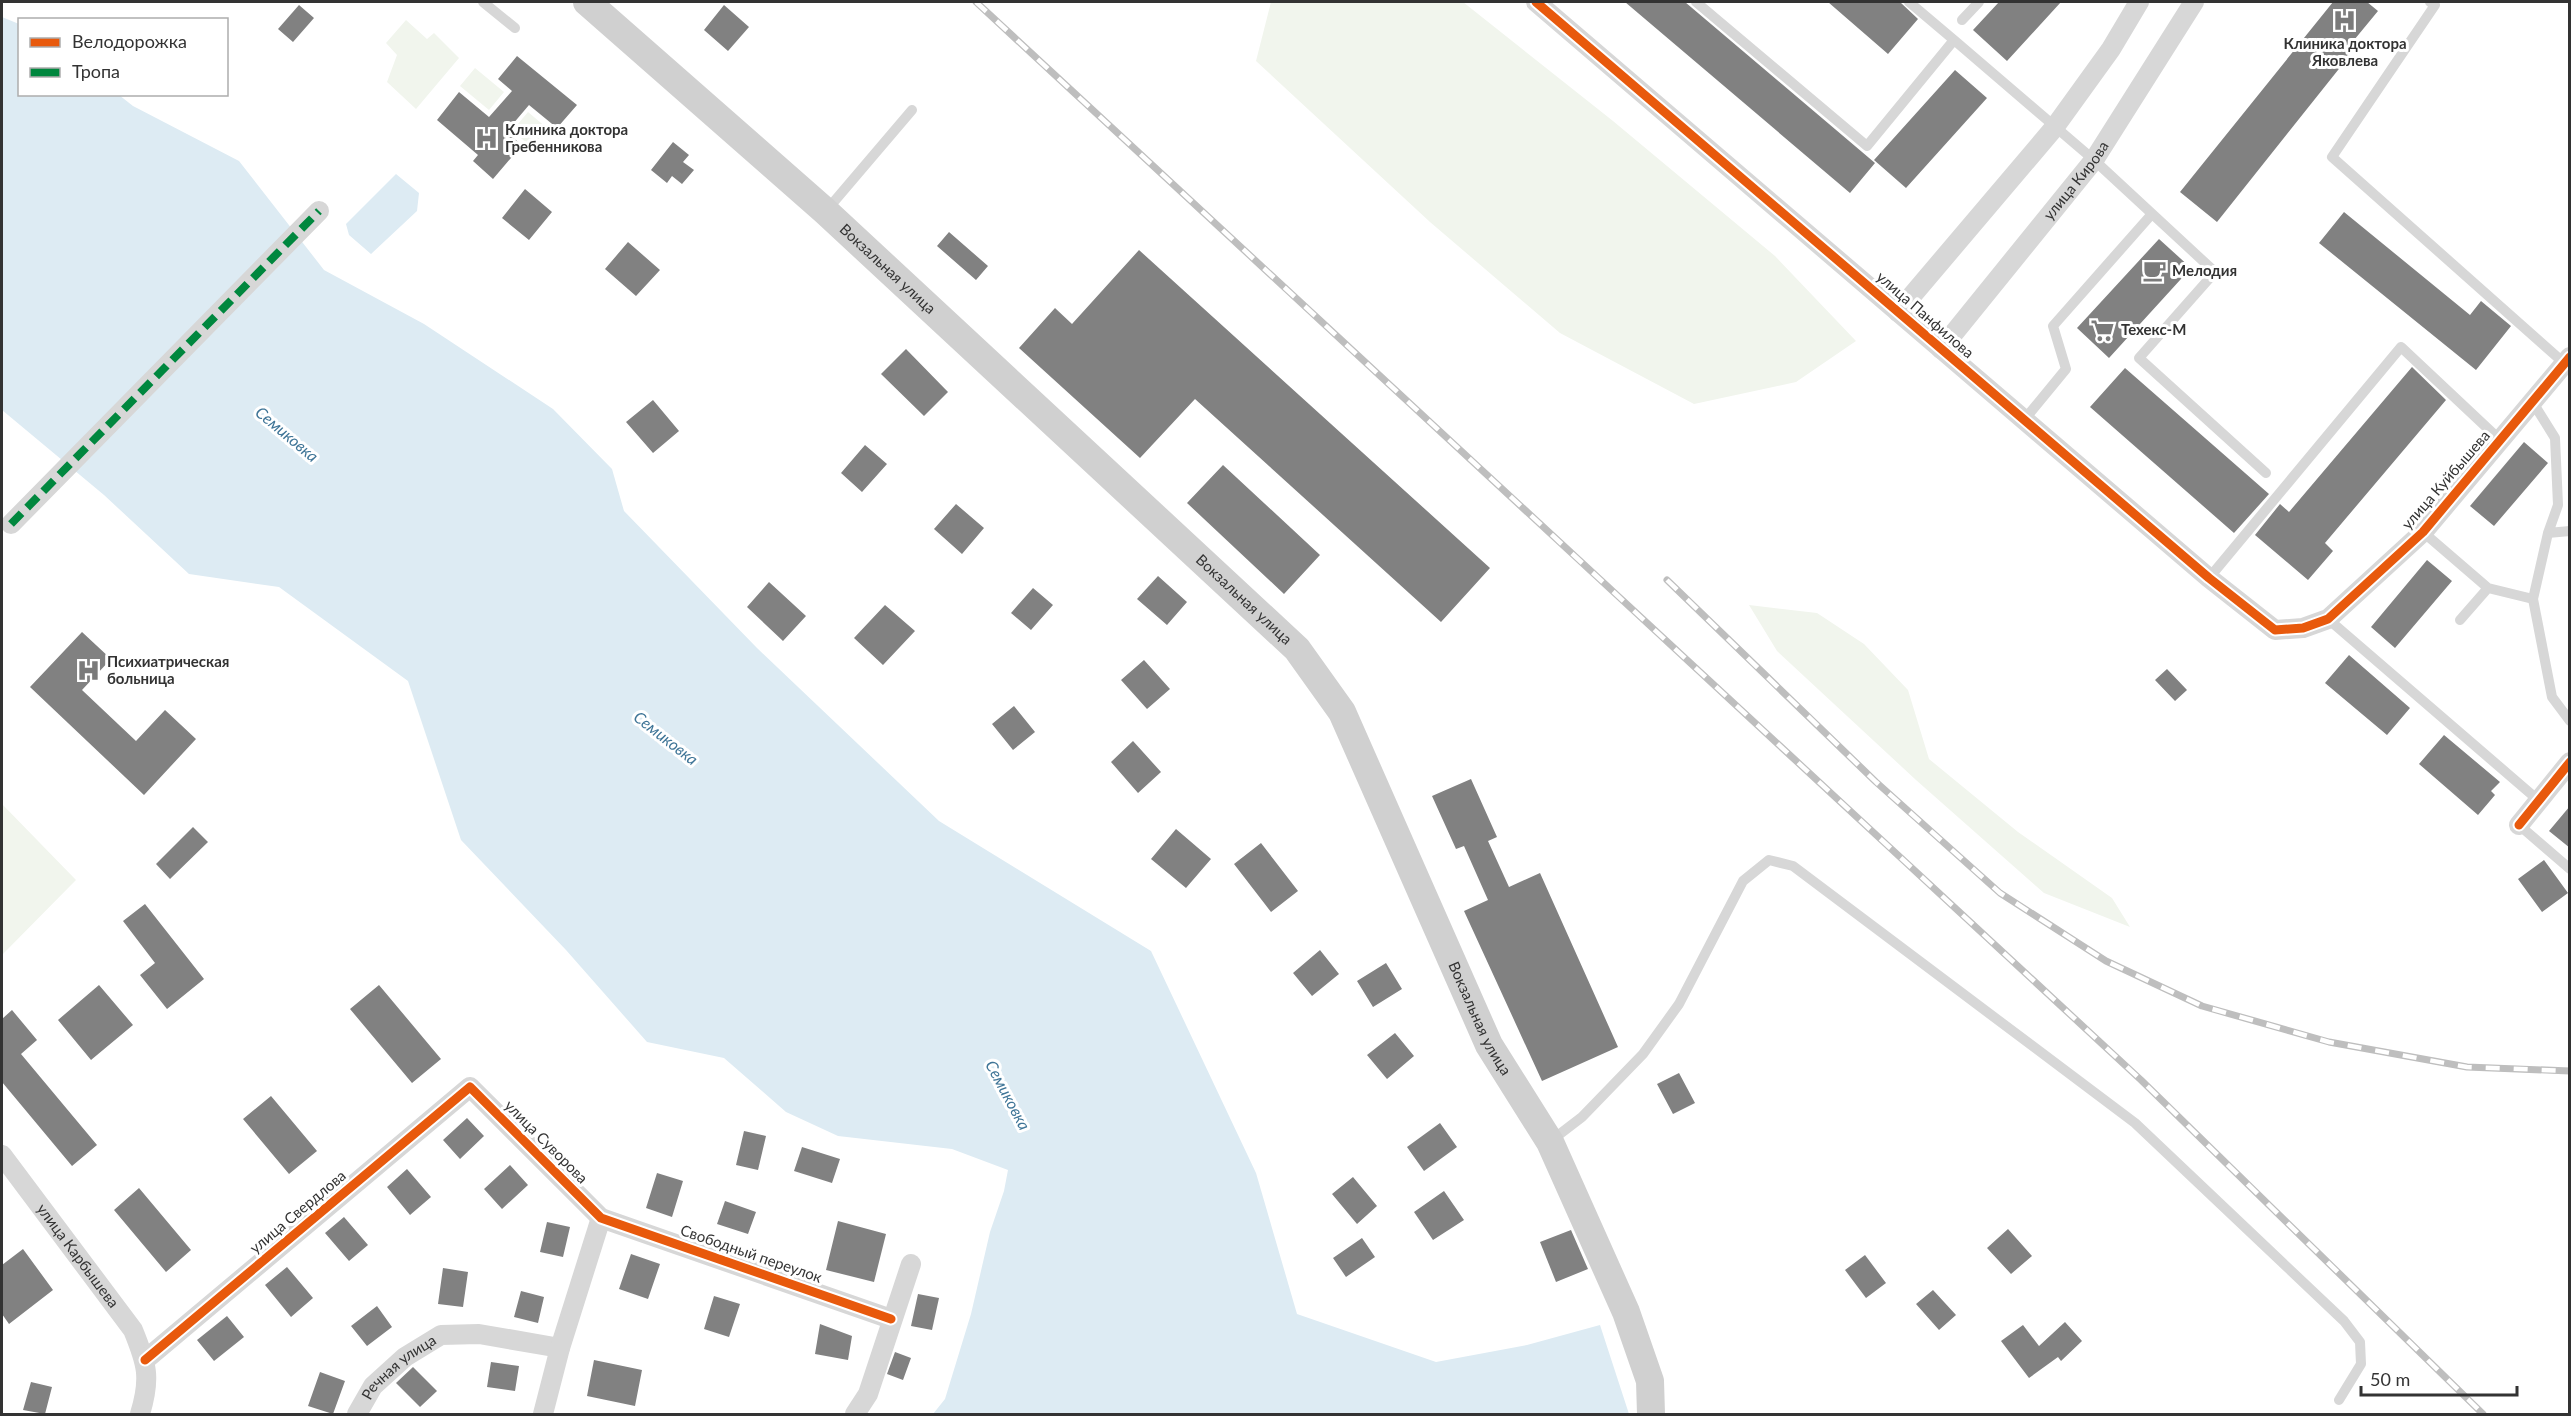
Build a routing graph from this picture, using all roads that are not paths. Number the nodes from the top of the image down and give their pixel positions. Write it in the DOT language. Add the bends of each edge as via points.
graph roads {
  1 [pos="483,2"];
  2 [pos="587,2"];
  3 [pos="1536,2"];
  4 [pos="1696,2"];
  5 [pos="1909,2"];
  6 [pos="1978,2"];
  7 [pos="2139,2"];
  8 [pos="2194,2"];
  9 [pos="2430,2"];
  10 [pos="1962,20"];
  11 [pos="515,28"];
  12 [pos="1954,40"];
  13 [pos="912,110"];
  14 [pos="2054,128"];
  15 [pos="2094,160"];
  16 [pos="319,211"];
  17 [pos="825,211"];
  18 [pos="2151,214"];
  19 [pos="1898,312"];
  20 [pos="1941,349"];
  21 [pos="2567,360"];
  22 [pos="2532,401"];
  23 [pos="2024,420"];
  24 [pos="2500,440"];
  25 [pos="2266,473"];
  26 [pos="6,529"];
  27 [pos="2570,531"];
  28 [pos="2423,532"];
  29 [pos="2548,533"];
  30 [pos="2209,578"];
  31 [pos="2488,588"];
  32 [pos="2533,599"];
  33 [pos="2328,619"];
  34 [pos="2460,620"];
  35 [pos="2303,628"];
  36 [pos="2570,721"];
  37 [pos="2570,762"];
  38 [pos="2538,800"];
  39 [pos="2519,825"];
  40 [pos="2570,869"];
  41 [pos="470,1087"];
  42 [pos="1550,1142"];
  43 [pos="2,1155"];
  44 [pos="601,1218"];
  45 [pos="911,1264"];
  46 [pos="891,1319"];
  47 [pos="560,1348"];
  48 [pos="145,1360"];
  49 [pos="2339,1400"];
  50 [pos="140,1414"];
  51 [pos="357,1414"];
  52 [pos="543,1414"];
  53 [pos="855,1414"];
  54 [pos="1651,1414"];
  1 -- 11 [label="lane"];
  2 -- 17 [label="main road, Вокзальная улица"];
  3 -- 19 [label="street, улица Панфилова"];
  4 -- 12 [label="lane" via="1867,146"];
  5 -- 12 [label="lane"];
  6 -- 10 [label="lane"];
  7 -- 14 [label="street" via="2111,49"];
  8 -- 15 [label="street, улица Кирова"];
  9 -- 21 [label="lane" via="2435,5 2332,157"];
  12 -- 14 [label="lane"];
  13 -- 17 [label="lane"];
  14 -- 15 [label="lane"];
  14 -- 19 [label="street"];
  15 -- 18 [label="lane"];
  15 -- 20 [label="street, улица Кирова"];
  16 -- 26 [label="street"];
  17 -- 42 [label="main road, Вокзальная улица" via="1297,649 1342,712 1489,1045"];
  18 -- 23 [label="lane" via="2053,326 2066,369"];
  18 -- 25 [label="lane" via="2215,272 2139,358"];
  19 -- 20 [label="street, улица Панфилова"];
  20 -- 23 [label="street, улица Панфилова"];
  21 -- 22 [label="street, улица Куйбышева"];
  22 -- 24 [label="street, улица Куйбышева"];
  22 -- 29 [label="lane" via="2555,438 2558,505"];
  23 -- 30 [label="street, улица Панфилова"];
  24 -- 28 [label="street, улица Куйбышева"];
  24 -- 30 [label="lane" via="2401,347"];
  27 -- 29 [label="lane"];
  28 -- 31 [label="lane"];
  28 -- 33 [label="street, улица Куйбышева"];
  29 -- 32 [label="lane"];
  30 -- 35 [label="street, улица Панфилова" via="2275,630"];
  31 -- 32 [label="lane"];
  31 -- 34 [label="lane"];
  32 -- 36 [label="lane" via="2552,697"];
  33 -- 35 [label="street, улица Куйбышева"];
  33 -- 38 [label="lane"];
  37 -- 38 [label="street"];
  38 -- 39 [label="street"];
  39 -- 40 [label="lane"];
  41 -- 44 [label="street, улица Суворова"];
  41 -- 48 [label="street, улица Свердлова"];
  42 -- 49 [label="lane" via="1582,1117 1643,1054 1679,1004 1743,881 1769,860 1793,866 2135,1123 2344,1321 2360,1342 2361,1364"];
  42 -- 54 [label="main road, Вокзальная улица" via="1626,1312 1650,1381"];
  43 -- 48 [label="street, улица Карбышева" via="133,1330"];
  44 -- 46 [label="street, Свободный переулок"];
  44 -- 47 [label="street"];
  45 -- 46 [label="street"];
  46 -- 53 [label="street" via="868,1394"];
  47 -- 51 [label="street, Речная улица" via="479,1334 441,1335 405,1357 372,1386"];
  47 -- 52 [label="street"];
  48 -- 50 [label="street" via="147,1391"];
}
